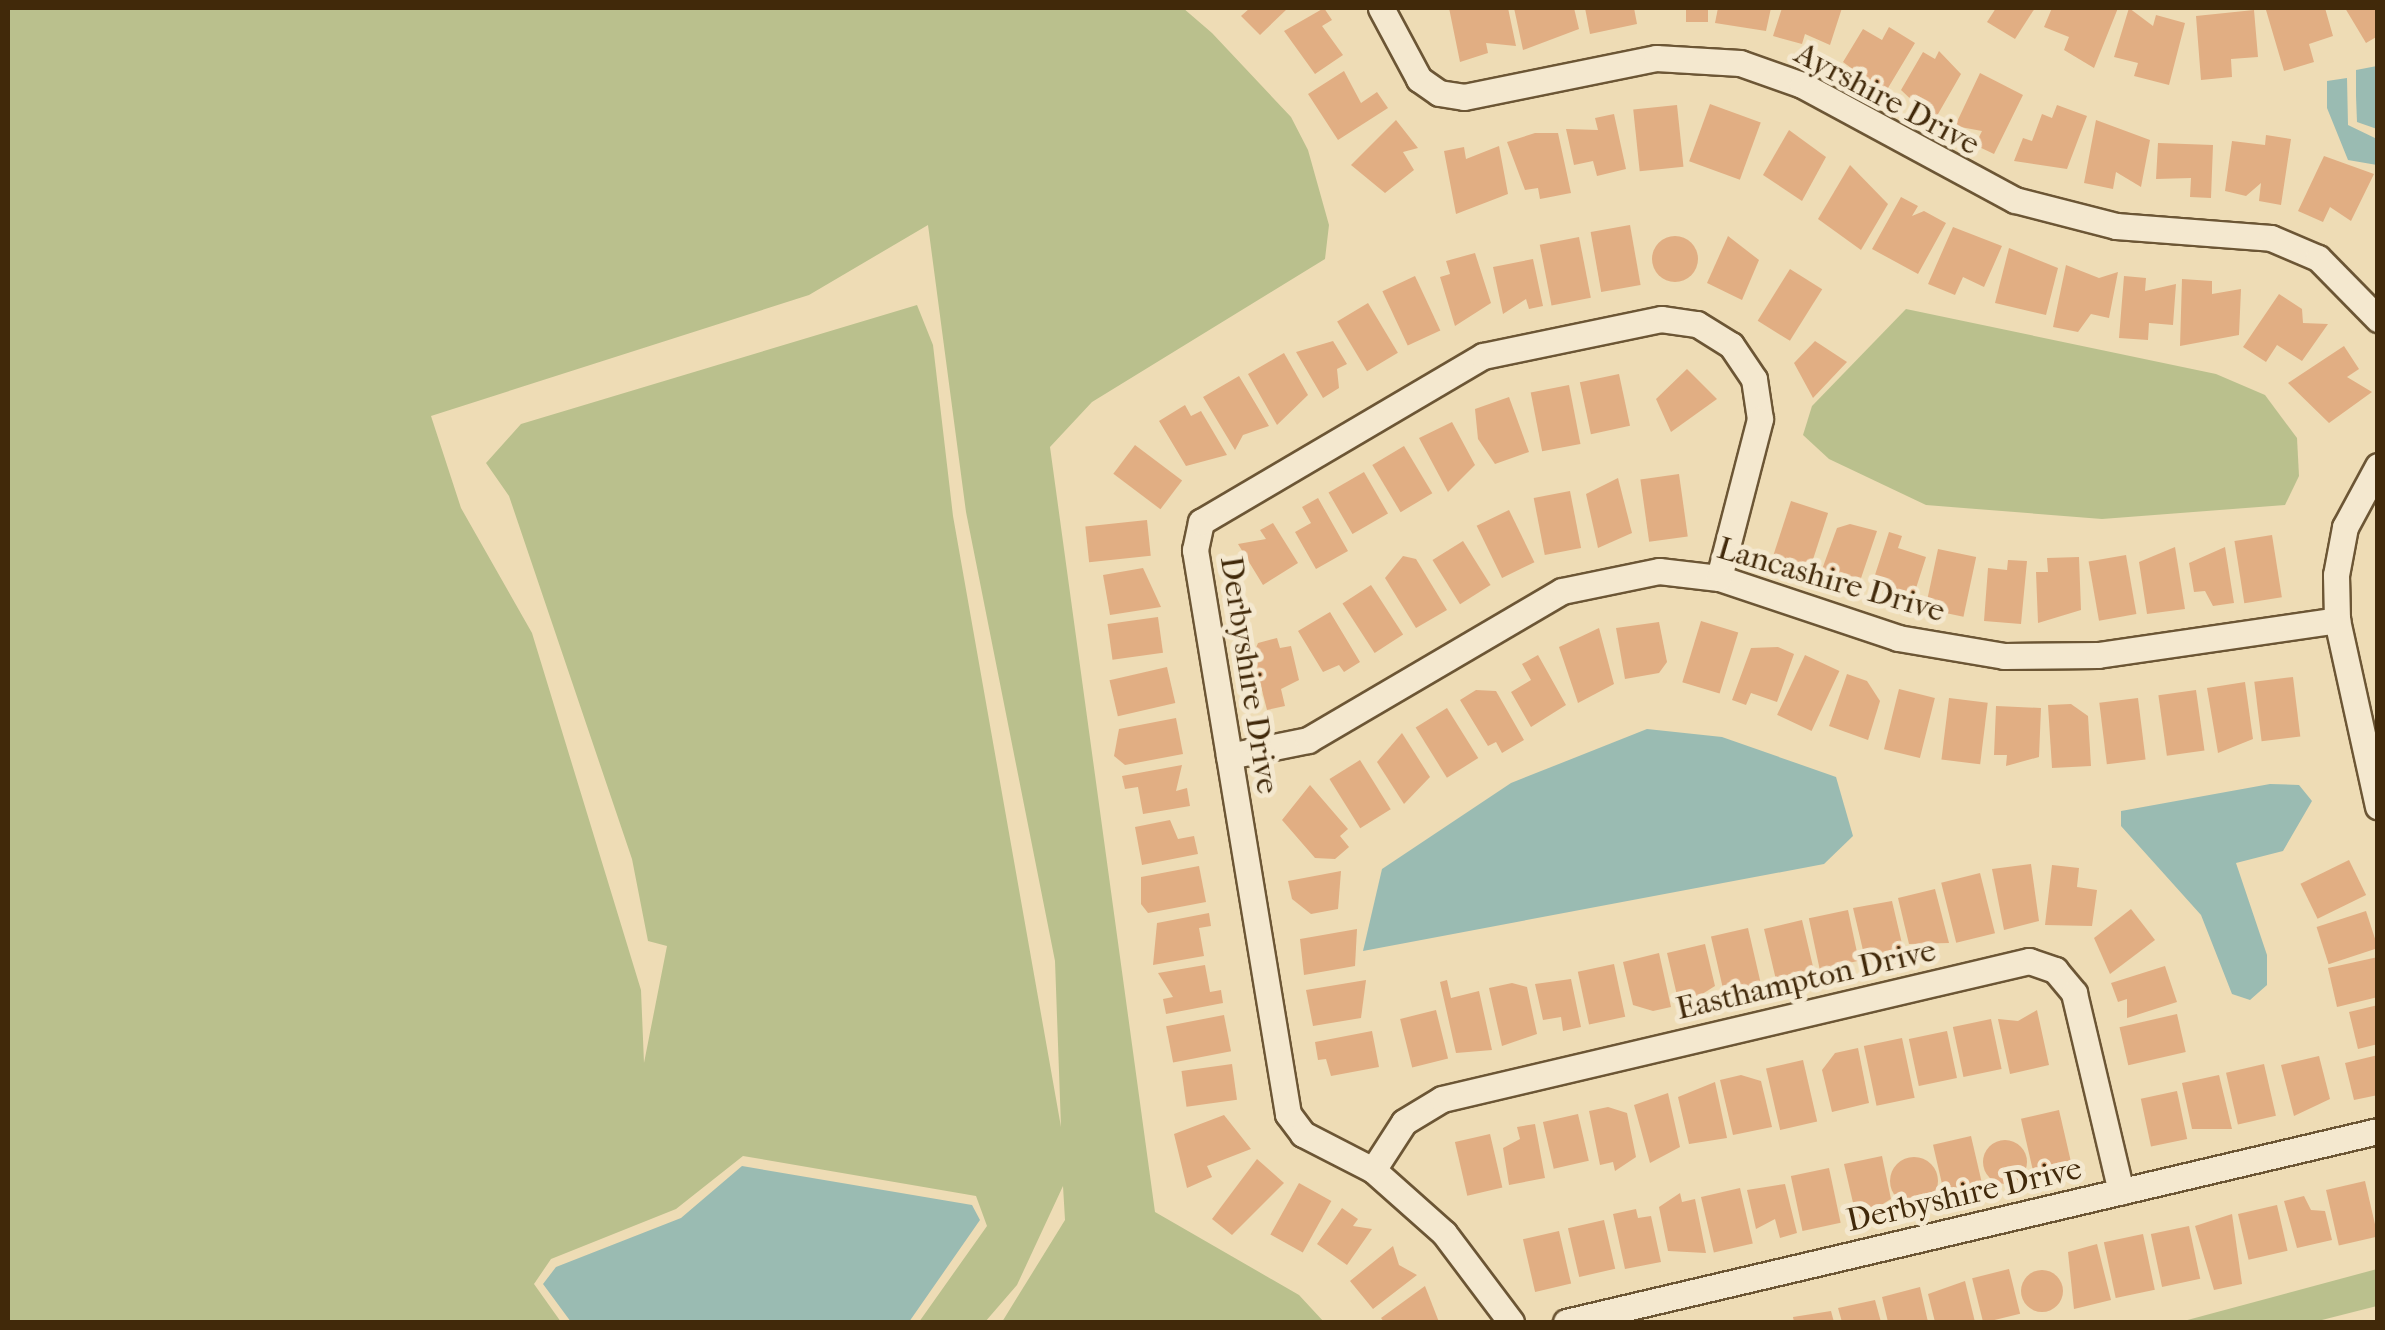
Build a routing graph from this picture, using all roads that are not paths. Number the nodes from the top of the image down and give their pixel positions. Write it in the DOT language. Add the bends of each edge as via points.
graph roads {
  1 [pos="1381,8"];
  2 [pos="2378,319"];
  3 [pos="2378,466"];
  4 [pos="1719,578"];
  5 [pos="2337,620"];
  6 [pos="1229,756"];
  7 [pos="2378,806"];
  8 [pos="2378,1131"];
  9 [pos="1373,1170"];
  10 [pos="2121,1192"];
  11 [pos="1511,1322"];
  12 [pos="1566,1322"];
  1 -- 2 [label="street, Ayrshire Drive" via="1419,79 1440,94 1464,97 1656,58 1740,63 1802,85 2015,200 2116,226 2271,238 2318,258"];
  3 -- 5 [label="street" via="2345,527"];
  4 -- 5 [label="street, Lancashire Drive" via="1898,638 2004,656 2098,655"];
  4 -- 6 [label="street, Lancashire Drive" via="1659,571 1562,591 1308,740"];
  4 -- 6 [label="street, Derbyshire Drive" via="1760,418 1754,380 1731,345 1697,324 1661,319 1483,356 1201,522 1195,550"];
  5 -- 7 [label="street"];
  6 -- 9 [label="street, Derbyshire Drive" via="1288,1114 1303,1134"];
  8 -- 10 [label="street, Derbyshire Drive"];
  9 -- 10 [label="street, Easthampton Drive" via="1404,1122 1442,1099 2028,961 2055,970 2074,993"];
  9 -- 11 [label="street, Derbyshire Drive" via="1444,1233"];
  10 -- 12 [label="street, Derbyshire Drive"];
}
